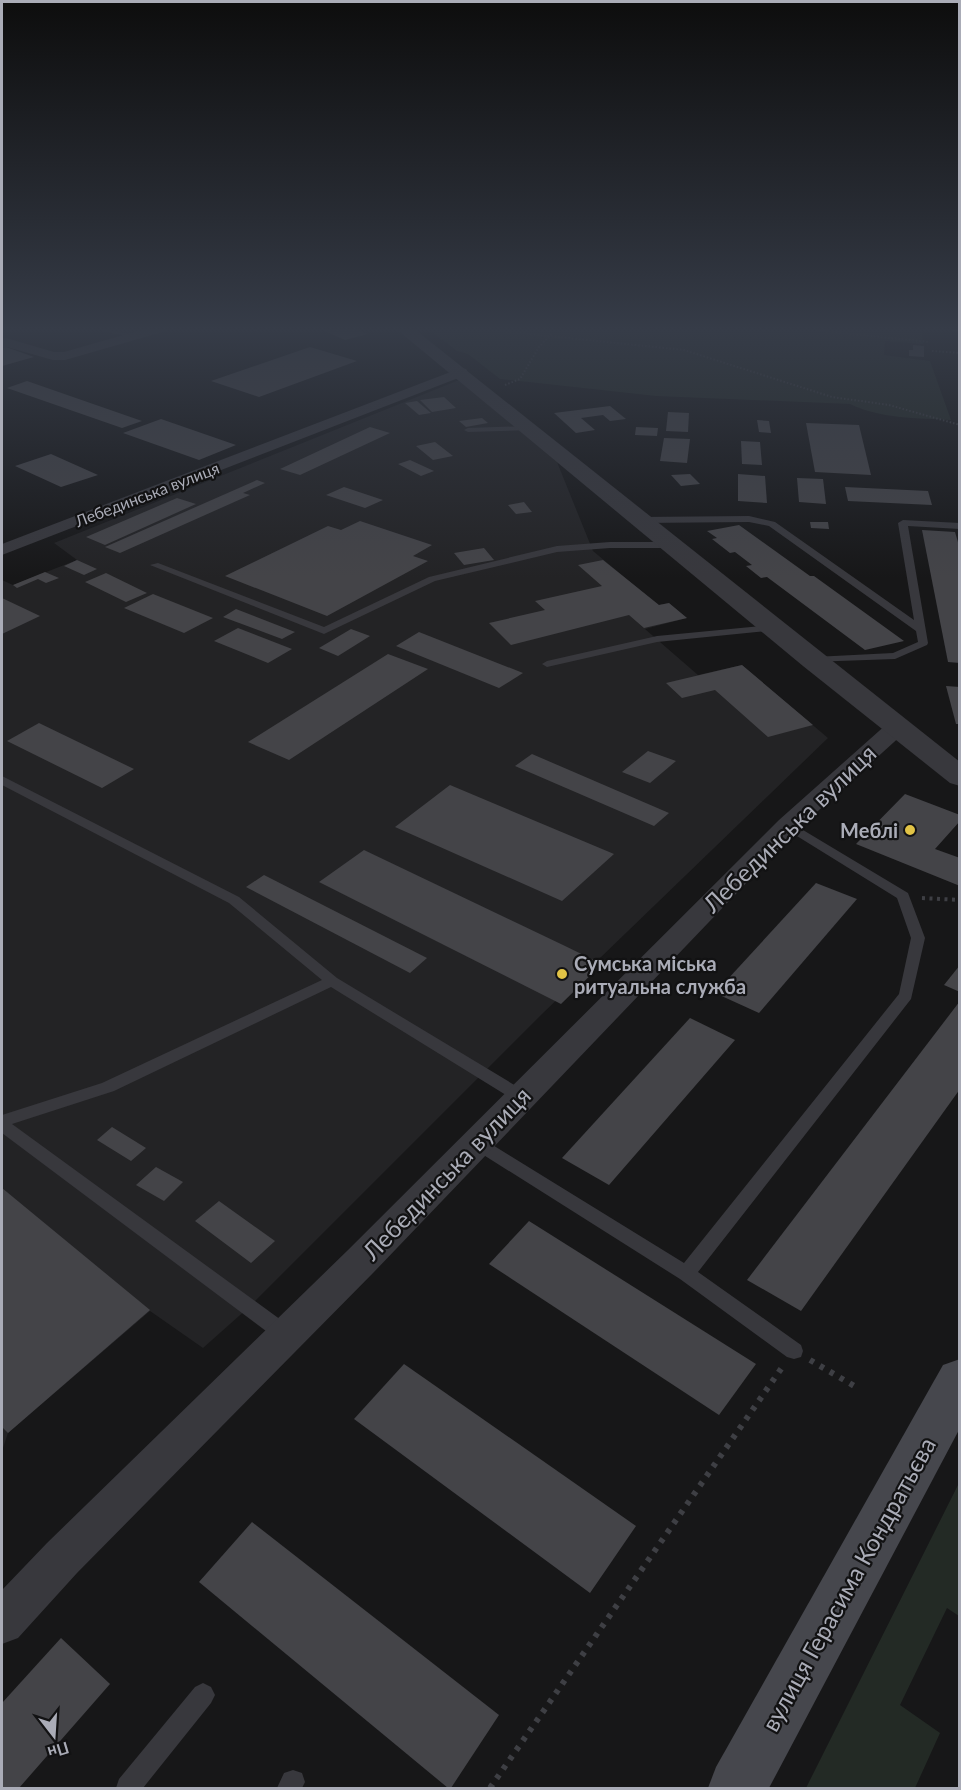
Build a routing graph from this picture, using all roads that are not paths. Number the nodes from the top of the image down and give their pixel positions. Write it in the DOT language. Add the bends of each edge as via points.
graph roads {
  1 [pos="359,412"];
  2 [pos="509,412"];
  3 [pos="530,428"];
  4 [pos="468,430"];
  5 [pos="640,520"];
  6 [pos="960,526"];
  7 [pos="671,545"];
  8 [pos="2,550"];
  9 [pos="155,565"];
  10 [pos="772,628"];
  11 [pos="921,630"];
  12 [pos="812,660"];
  13 [pos="547,664"];
  14 [pos="896,728"];
  15 [pos="960,777"];
  16 [pos="2,780"];
  17 [pos="788,825"];
  18 [pos="332,981"];
  19 [pos="520,1096"];
  20 [pos="2,1123"];
  21 [pos="477,1143"];
  22 [pos="686,1274"];
  23 [pos="287,1335"];
  24 [pos="794,1351"];
  25 [pos="960,1380"];
  26 [pos="2,1622"];
  27 [pos="203,1695"];
  28 [pos="128,1788"];
  29 [pos="737,1788"];
  1 -- 8 [label="street, Лебединська вулиця"];
  2 -- 3 [label="street"];
  3 -- 4 [label="lane"];
  3 -- 5 [label="street"];
  5 -- 7 [label="street"];
  5 -- 11 [label="lane" via="749,519 772,524"];
  6 -- 11 [label="lane" via="903,523"];
  7 -- 9 [label="lane" via="557,549 432,579 324,631"];
  7 -- 10 [label="street"];
  10 -- 12 [label="street"];
  10 -- 13 [label="lane" via="657,639"];
  11 -- 12 [label="lane" via="923,643 895,656"];
  12 -- 14 [label="street"];
  14 -- 15 [label="street"];
  14 -- 17 [label="street, Лебединська вулиця"];
  16 -- 18 [label="lane" via="234,900"];
  17 -- 19 [label="street, Лебединська вулиця"];
  17 -- 22 [label="lane" via="903,896 918,938 906,994"];
  18 -- 19 [label="lane"];
  18 -- 20 [label="lane" via="108,1088"];
  19 -- 21 [label="street, Лебединська вулиця"];
  20 -- 23 [label="lane"];
  21 -- 22 [label="lane"];
  21 -- 23 [label="street, Лебединська вулиця"];
  22 -- 24 [label="lane"];
  23 -- 26 [label="street, Лебединська вулиця"];
  25 -- 29 [label="main road, вулиця Герасима Кондратьєва"];
  27 -- 28 [label="lane"];
}
